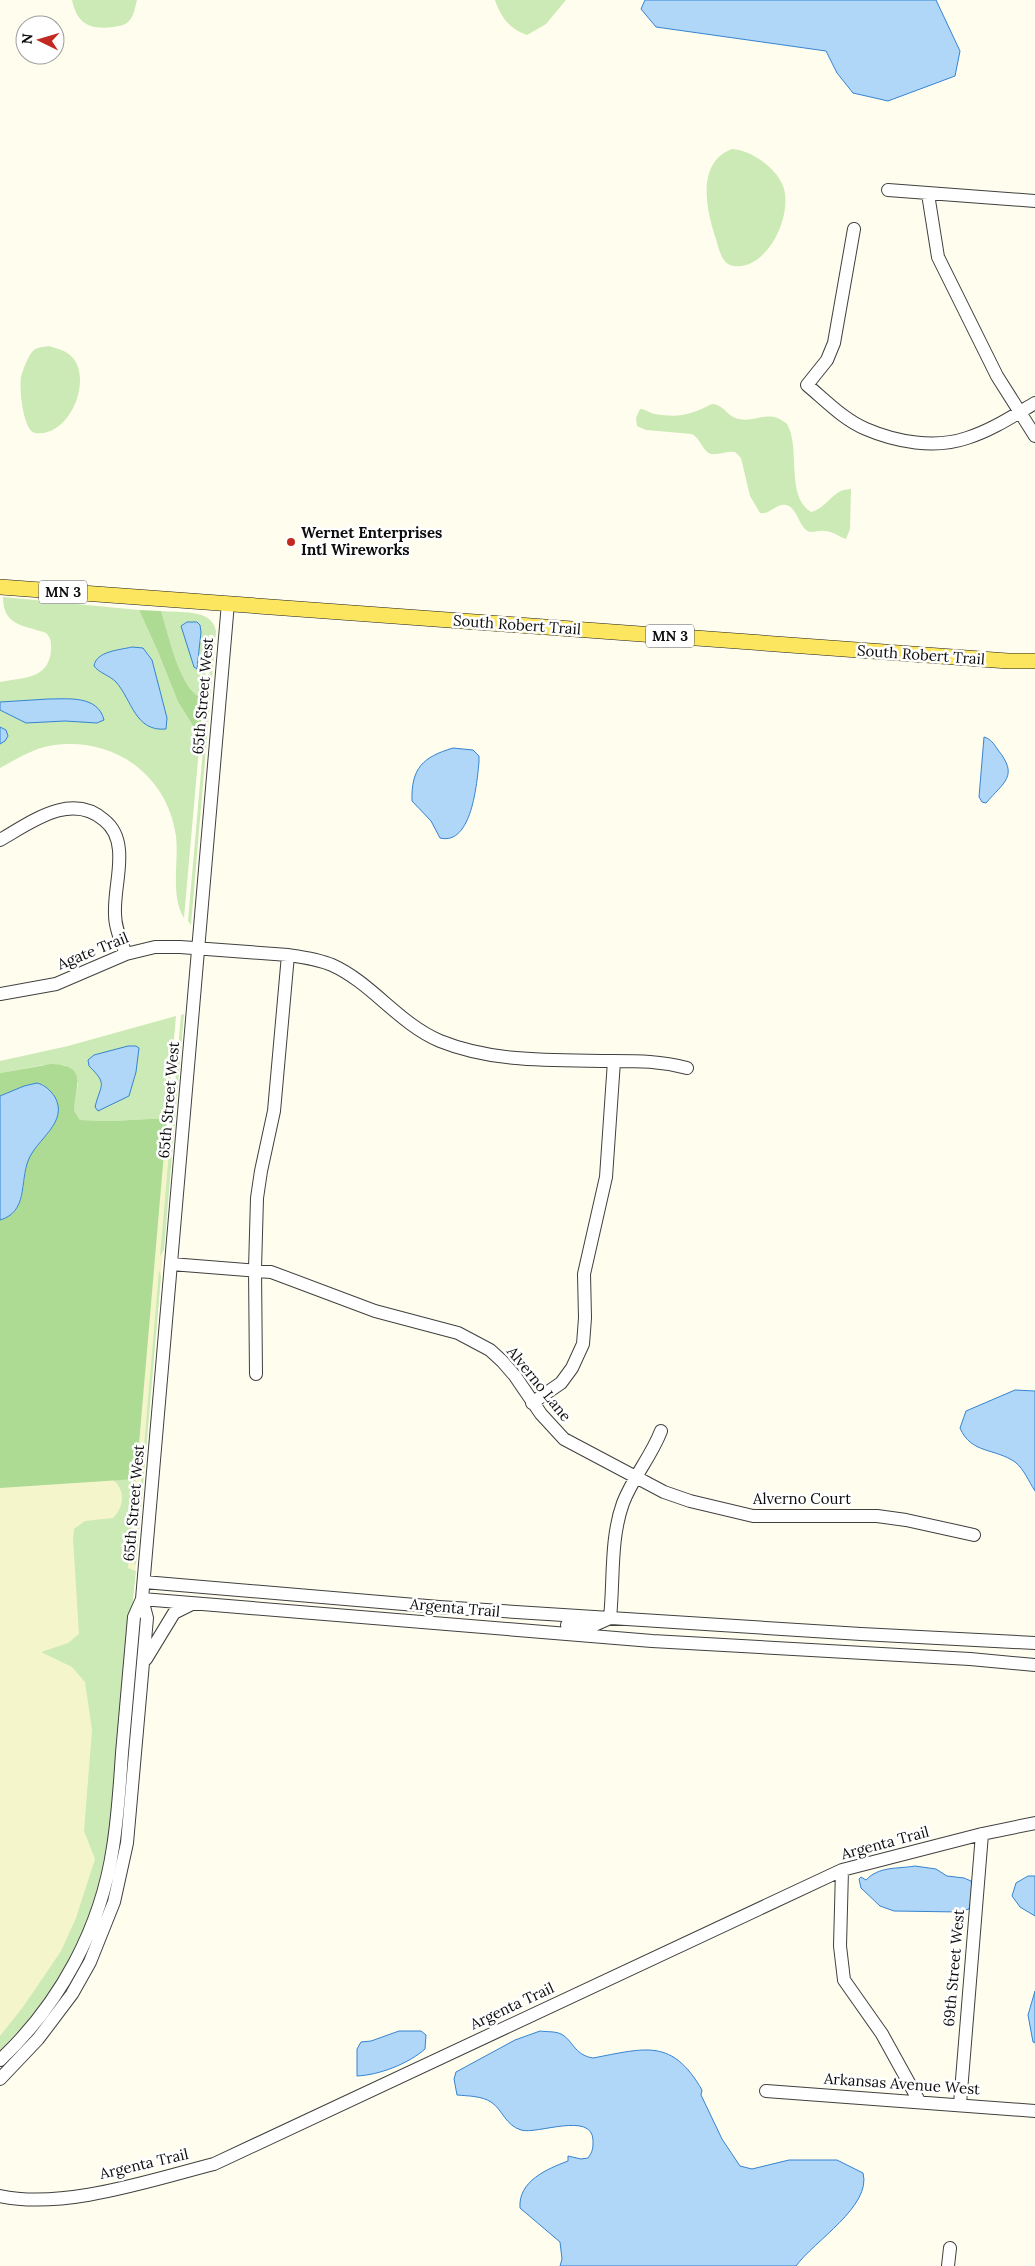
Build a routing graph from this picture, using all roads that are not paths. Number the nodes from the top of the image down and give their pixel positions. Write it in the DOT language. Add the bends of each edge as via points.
graph roads {
  1 [pos="888,190"];
  2 [pos="928,194"];
  3 [pos="1035,201"];
  4 [pos="854,229"];
  5 [pos="1035,403"];
  6 [pos="1019,412"];
  7 [pos="1035,436"];
  8 [pos="0,587"];
  9 [pos="228,603"];
  10 [pos="1035,661"];
  11 [pos="0,840"];
  12 [pos="198,948"];
  13 [pos="126,954"];
  14 [pos="288,955"];
  15 [pos="0,994"];
  16 [pos="614,1061"];
  17 [pos="688,1068"];
  18 [pos="171,1264"];
  19 [pos="255,1269"];
  20 [pos="256,1374"];
  21 [pos="532,1403"];
  22 [pos="660,1431"];
  23 [pos="636,1476"];
  24 [pos="974,1534"];
  25 [pos="144,1582"];
  26 [pos="142,1599"];
  27 [pos="197,1604"];
  28 [pos="610,1618"];
  29 [pos="478,1626"];
  30 [pos="1035,1643"];
  31 [pos="1035,1665"];
  32 [pos="143,1666"];
  33 [pos="1035,1823"];
  34 [pos="982,1834"];
  35 [pos="842,1870"];
  36 [pos="0,2060"];
  37 [pos="0,2079"];
  38 [pos="766,2091"];
  39 [pos="919,2102"];
  40 [pos="960,2104"];
  41 [pos="1035,2111"];
  42 [pos="0,2196"];
  43 [pos="950,2248"];
  44 [pos="948,2266"];
  1 -- 2 [label="street"];
  2 -- 3 [label="street"];
  2 -- 6 [label="street" via="938,257 997,376"];
  4 -- 6 [label="street" via="834,343 827,360 807,385 864,428 899,440 920,443 965,439 992,429"];
  5 -- 6 [label="street"];
  6 -- 7 [label="street"];
  8 -- 9 [label="main road, South Robert Trail / MN 3"];
  9 -- 10 [label="main road, South Robert Trail / MN 3"];
  9 -- 12 [label="street, 65th Street West"];
  11 -- 13 [label="street" via="62,809 86,810 106,821 119,847 115,918"];
  12 -- 13 [label="street, Agate Trail" via="159,947"];
  12 -- 14 [label="street, Agate Trail"];
  12 -- 18 [label="street, 65th Street West"];
  13 -- 15 [label="street, Agate Trail" via="56,984"];
  14 -- 16 [label="street, Agate Trail" via="338,968 419,1031 454,1046 499,1057"];
  14 -- 19 [label="street" via="274,1111 257,1198"];
  16 -- 17 [label="street, Agate Trail" via="649,1060"];
  16 -- 21 [label="street" via="606,1177 584,1274 583,1344 561,1383"];
  18 -- 19 [label="street, Alverno Lane"];
  18 -- 25 [label="street, 65th Street West"];
  19 -- 20 [label="street"];
  19 -- 21 [label="street, Alverno Lane" via="297,1281 374,1311 458,1333 490,1350 515,1376"];
  21 -- 23 [label="street, Alverno Lane" via="564,1439"];
  22 -- 23 [label="street" via="648,1459"];
  23 -- 24 [label="street, Alverno Court" via="690,1502 745,1515 784,1518 877,1516"];
  23 -- 28 [label="street" via="617,1524"];
  25 -- 26 [label="street, 65th Street West"];
  25 -- 28 [label="street, Argenta Trail"];
  26 -- 27 [label="street, Argenta Trail"];
  26 -- 32 [label="street, 65th Street West" via="147,1618"];
  26 -- 36 [label="street, 65th Street West" via="134,1617 116,1827 101,1899 83,1946 56,1993 31,2027"];
  27 -- 29 [label="street, Argenta Trail"];
  27 -- 32 [label="street" via="175,1611"];
  28 -- 29 [label="street" via="592,1626 504,1622"];
  28 -- 30 [label="street, Argenta Trail"];
  29 -- 31 [label="street, Argenta Trail" via="652,1641 970,1658"];
  32 -- 37 [label="street, 65th Street West" via="127,1843 109,1916 90,1962 67,2002"];
  33 -- 34 [label="street, Argenta Trail"];
  34 -- 35 [label="street, Argenta Trail"];
  34 -- 40 [label="street, 69th Street West"];
  35 -- 39 [label="street" via="840,1946 844,1980 882,2034"];
  35 -- 42 [label="street, Argenta Trail" via="214,2164 71,2197 21,2200"];
  38 -- 39 [label="street, Arkansas Avenue West"];
  39 -- 40 [label="street, Arkansas Avenue West"];
  40 -- 41 [label="street, Arkansas Avenue West"];
  43 -- 44 [label="street"];
}
